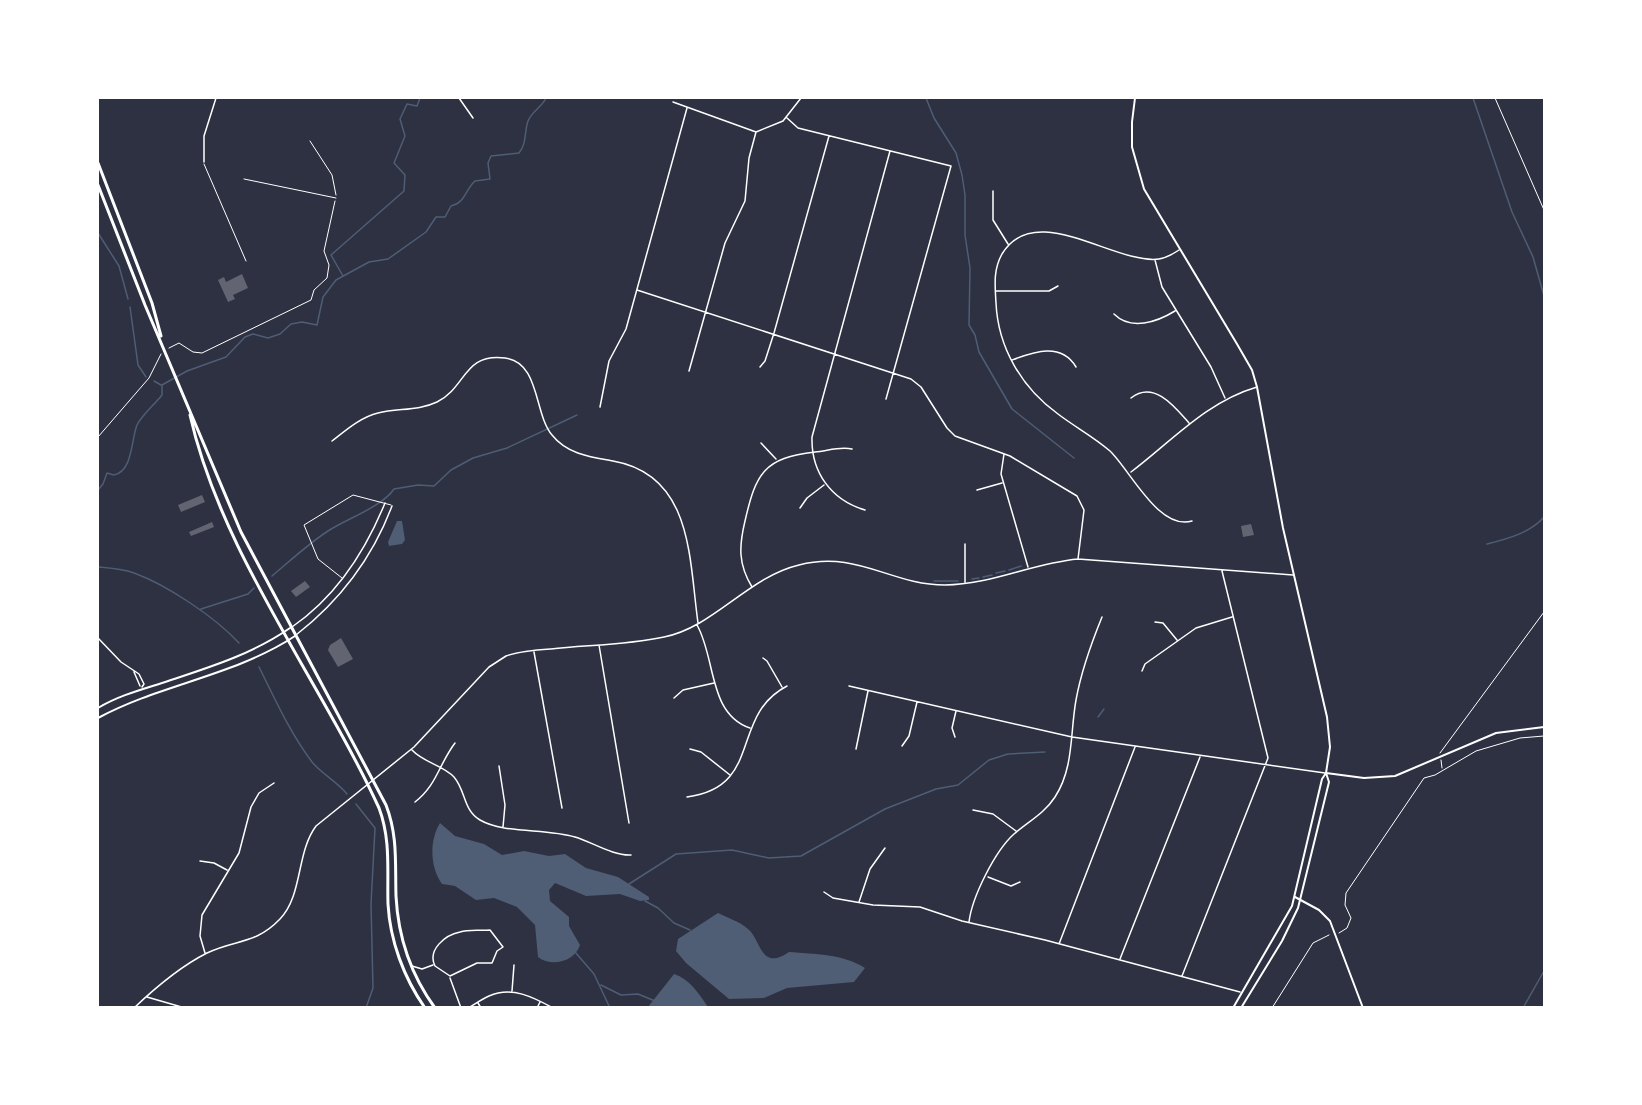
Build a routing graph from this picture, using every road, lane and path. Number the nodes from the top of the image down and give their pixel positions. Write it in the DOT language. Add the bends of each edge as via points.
graph roads {
  1 [pos="216,98"];
  2 [pos="459,98"];
  3 [pos="801,98"];
  4 [pos="1135,98"];
  5 [pos="1495,98"];
  6 [pos="673,102"];
  7 [pos="687,108"];
  8 [pos="473,118"];
  9 [pos="787,118"];
  10 [pos="756,132"];
  11 [pos="829,135"];
  12 [pos="310,141"];
  13 [pos="890,150"];
  14 [pos="204,162"];
  15 [pos="98,163"];
  16 [pos="244,179"];
  17 [pos="98,185"];
  18 [pos="993,191"];
  19 [pos="336,198"];
  20 [pos="1545,210"];
  21 [pos="1008,245"];
  22 [pos="1180,250"];
  23 [pos="1155,259"];
  24 [pos="246,261"];
  25 [pos="1058,286"];
  26 [pos="637,290"];
  27 [pos="995,291"];
  28 [pos="1176,310"];
  29 [pos="705,312"];
  30 [pos="1114,314"];
  31 [pos="774,334"];
  32 [pos="162,341"];
  33 [pos="834,353"];
  34 [pos="1011,360"];
  35 [pos="760,367"];
  36 [pos="1076,367"];
  37 [pos="689,371"];
  38 [pos="893,373"];
  39 [pos="1257,387"];
  40 [pos="1131,398"];
  41 [pos="1225,398"];
  42 [pos="886,399"];
  43 [pos="600,407"];
  44 [pos="189,410"];
  45 [pos="1189,424"];
  46 [pos="98,437"];
  47 [pos="332,441"];
  48 [pos="761,443"];
  49 [pos="852,448"];
  50 [pos="812,452"];
  51 [pos="1004,454"];
  52 [pos="777,460"];
  53 [pos="1130,473"];
  54 [pos="1003,483"];
  55 [pos="825,484"];
  56 [pos="977,490"];
  57 [pos="385,503"];
  58 [pos="392,506"];
  59 [pos="800,508"];
  60 [pos="865,510"];
  61 [pos="1192,521"];
  62 [pos="965,544"];
  63 [pos="1078,559"];
  64 [pos="1028,567"];
  65 [pos="1221,570"];
  66 [pos="1294,575"];
  67 [pos="343,579"];
  68 [pos="965,583"];
  69 [pos="753,587"];
  70 [pos="1545,612"];
  71 [pos="1233,616"];
  72 [pos="1102,617"];
  73 [pos="1155,622"];
  74 [pos="697,624"];
  75 [pos="290,628"];
  76 [pos="284,632"];
  77 [pos="295,636"];
  78 [pos="98,638"];
  79 [pos="288,640"];
  80 [pos="1178,640"];
  81 [pos="599,644"];
  82 [pos="533,651"];
  83 [pos="763,658"];
  84 [pos="134,671"];
  85 [pos="1142,672"];
  86 [pos="715,683"];
  87 [pos="787,686"];
  88 [pos="849,686"];
  89 [pos="142,688"];
  90 [pos="783,688"];
  91 [pos="868,690"];
  92 [pos="674,698"];
  93 [pos="917,701"];
  94 [pos="98,708"];
  95 [pos="957,710"];
  96 [pos="98,718"];
  97 [pos="1545,726"];
  98 [pos="751,729"];
  99 [pos="1545,736"];
  100 [pos="955,737"];
  101 [pos="1072,737"];
  102 [pos="455,743"];
  103 [pos="902,746"];
  104 [pos="1136,746"];
  105 [pos="690,749"];
  106 [pos="856,749"];
  107 [pos="411,750"];
  108 [pos="1440,754"];
  109 [pos="1200,756"];
  110 [pos="1441,761"];
  111 [pos="1265,765"];
  112 [pos="499,766"];
  113 [pos="440,768"];
  114 [pos="1441,770"];
  115 [pos="1326,773"];
  116 [pos="731,776"];
  117 [pos="373,780"];
  118 [pos="274,783"];
  119 [pos="367,785"];
  120 [pos="687,797"];
  121 [pos="415,802"];
  122 [pos="562,808"];
  123 [pos="973,810"];
  124 [pos="629,823"];
  125 [pos="503,827"];
  126 [pos="1017,832"];
  127 [pos="885,848"];
  128 [pos="631,855"];
  129 [pos="200,861"];
  130 [pos="229,871"];
  131 [pos="987,876"];
  132 [pos="1020,882"];
  133 [pos="824,892"];
  134 [pos="1295,897"];
  135 [pos="1302,900"];
  136 [pos="859,903"];
  137 [pos="969,922"];
  138 [pos="1341,933"];
  139 [pos="1332,935"];
  140 [pos="1059,944"];
  141 [pos="205,954"];
  142 [pos="1120,960"];
  143 [pos="434,964"];
  144 [pos="514,965"];
  145 [pos="411,966"];
  146 [pos="422,969"];
  147 [pos="450,976"];
  148 [pos="1182,976"];
  149 [pos="417,980"];
  150 [pos="512,992"];
  151 [pos="1242,994"];
  152 [pos="146,996"];
  153 [pos="540,1001"];
  154 [pos="478,1002"];
  155 [pos="134,1008"];
  156 [pos="185,1008"];
  157 [pos="425,1008"];
  158 [pos="435,1008"];
  159 [pos="461,1008"];
  160 [pos="468,1008"];
  161 [pos="482,1008"];
  162 [pos="537,1008"];
  163 [pos="553,1008"];
  164 [pos="1233,1008"];
  165 [pos="1241,1008"];
  166 [pos="1272,1008"];
  167 [pos="1363,1008"];
  1 -- 14 [label="street" via="204,136"];
  2 -- 8 [label="street"];
  3 -- 9 [label="street"];
  4 -- 22 [label="main road" via="1131,133 1135,165 1148,198"];
  5 -- 20 [label="path"];
  6 -- 7 [label="street"];
  7 -- 10 [label="street"];
  7 -- 26 [label="street"];
  9 -- 10 [label="street"];
  9 -- 11 [label="street" via="794,127"];
  10 -- 29 [label="street" via="745,201 725,243"];
  11 -- 13 [label="street"];
  11 -- 31 [label="street"];
  12 -- 19 [label="path" via="332,175"];
  13 -- 33 [label="street"];
  13 -- 38 [label="street" via="951,166"];
  14 -- 24 [label="lane"];
  15 -- 32 [label="main road" via="152,303"];
  16 -- 19 [label="lane"];
  17 -- 32 [label="main road"];
  18 -- 21 [label="street" via="993,220"];
  19 -- 46 [label="path" via="324,251 329,265 327,278 314,290 311,300 202,353 179,344 158,355 149,378"];
  21 -- 23 [label="street" via="1024,235 1048,232"];
  21 -- 27 [label="street" via="996,267"];
  22 -- 23 [label="street"];
  22 -- 39 [label="main road" via="1250,366"];
  23 -- 28 [label="street" via="1160,282"];
  25 -- 27 [label="street" via="1049,291"];
  26 -- 29 [label="street"];
  26 -- 43 [label="street" via="626,329 609,361"];
  27 -- 34 [label="street" via="998,324"];
  28 -- 30 [label="street" via="1141,324 1121,321"];
  28 -- 41 [label="street"];
  29 -- 31 [label="street"];
  29 -- 37 [label="street"];
  31 -- 33 [label="street"];
  31 -- 35 [label="street"];
  32 -- 44 [label="main road"];
  33 -- 38 [label="street"];
  33 -- 50 [label="street" via="813,429"];
  34 -- 36 [label="street" via="1050,351 1071,359"];
  34 -- 53 [label="street" via="1038,398 1107,448"];
  38 -- 42 [label="street"];
  38 -- 51 [label="street" via="918,384 954,435"];
  39 -- 41 [label="street"];
  39 -- 66 [label="main road"];
  40 -- 45 [label="street" via="1143,392 1159,395"];
  41 -- 45 [label="street"];
  44 -- 75 [label="main road" via="241,532"];
  44 -- 76 [label="main road" via="202,459 230,527"];
  45 -- 53 [label="street"];
  47 -- 74 [label="street" via="375,414 437,402 478,361 512,360 529,374 542,420 560,444 583,455 645,471 668,491 680,515"];
  48 -- 52 [label="street"];
  49 -- 50 [label="street"];
  50 -- 52 [label="street"];
  50 -- 55 [label="street"];
  51 -- 54 [label="street" via="1000,467"];
  51 -- 63 [label="street" via="1080,500 1084,514"];
  52 -- 69 [label="street" via="754,484 740,543 741,564"];
  53 -- 61 [label="street" via="1156,508 1178,521"];
  54 -- 56 [label="street"];
  54 -- 64 [label="street"];
  55 -- 59 [label="street"];
  55 -- 60 [label="street" via="843,501"];
  57 -- 58 [label="lane"];
  57 -- 67 [label="street" via="368,542"];
  57 -- 67 [label="lane" via="350,496 304,525 318,559"];
  58 -- 77 [label="street" via="354,578 324,612"];
  62 -- 68 [label="street"];
  63 -- 64 [label="street"];
  63 -- 65 [label="street"];
  64 -- 68 [label="street"];
  65 -- 66 [label="street"];
  65 -- 71 [label="street"];
  66 -- 115 [label="main road" via="1328,725"];
  67 -- 75 [label="street" via="313,611"];
  68 -- 69 [label="street" via="925,583 851,562 829,561 791,567"];
  69 -- 74 [label="street"];
  70 -- 108 [label="path"];
  71 -- 80 [label="street" via="1196,628"];
  71 -- 111 [label="street" via="1267,755"];
  72 -- 101 [label="street" via="1076,697"];
  73 -- 80 [label="street" via="1163,623"];
  74 -- 81 [label="street" via="666,637"];
  74 -- 86 [label="street" via="707,644"];
  75 -- 76 [label="main road"];
  75 -- 77 [label="main road"];
  76 -- 79 [label="main road"];
  76 -- 89 [label="main road" via="235,659"];
  77 -- 79 [label="main road"];
  77 -- 117 [label="main road"];
  78 -- 84 [label="street"];
  79 -- 96 [label="main road" via="245,663 140,699"];
  79 -- 119 [label="main road"];
  80 -- 85 [label="street" via="1145,664"];
  81 -- 82 [label="street"];
  81 -- 124 [label="street"];
  82 -- 107 [label="street" via="510,654 492,664"];
  82 -- 122 [label="street"];
  83 -- 90 [label="street"];
  84 -- 89 [label="street"];
  84 -- 89 [label="street" via="141,677"];
  86 -- 92 [label="street" via="683,690"];
  86 -- 98 [label="street" via="728,713"];
  87 -- 90 [label="street"];
  88 -- 91 [label="street"];
  89 -- 94 [label="main road"];
  90 -- 98 [label="street" via="760,708"];
  91 -- 93 [label="street"];
  91 -- 106 [label="street"];
  93 -- 95 [label="street"];
  93 -- 103 [label="street" via="909,736"];
  95 -- 100 [label="street" via="952,728"];
  95 -- 101 [label="street"];
  97 -- 115 [label="main road" via="1496,733 1395,776 1364,778"];
  98 -- 116 [label="street"];
  99 -- 114 [label="path" via="1520,738 1476,751"];
  101 -- 104 [label="street"];
  101 -- 126 [label="street" via="1057,795 1040,815"];
  102 -- 113 [label="street"];
  104 -- 109 [label="street"];
  104 -- 140 [label="street"];
  105 -- 116 [label="street"];
  107 -- 113 [label="street"];
  107 -- 117 [label="street"];
  109 -- 111 [label="street"];
  109 -- 142 [label="street"];
  110 -- 114 [label="path"];
  111 -- 115 [label="street"];
  111 -- 148 [label="street"];
  112 -- 125 [label="street" via="505,805"];
  113 -- 121 [label="street" via="429,790"];
  113 -- 125 [label="street" via="456,779 473,815"];
  114 -- 138 [label="path" via="1418,783 1347,893 1345,904 1352,918"];
  115 -- 134 [label="main road"];
  115 -- 135 [label="main road" via="1329,782"];
  116 -- 120 [label="street" via="712,791"];
  117 -- 119 [label="street"];
  117 -- 145 [label="main road" via="394,831 398,916"];
  118 -- 130 [label="street" via="259,793 251,807 239,853"];
  119 -- 141 [label="street" via="309,836 281,919 254,939"];
  119 -- 157 [label="main road" via="386,829 388,906 394,939 410,982"];
  123 -- 126 [label="street" via="999,818"];
  125 -- 128 [label="street" via="561,834"];
  126 -- 131 [label="street" via="998,854"];
  127 -- 136 [label="street" via="870,869"];
  129 -- 130 [label="street"];
  130 -- 141 [label="street" via="202,915 200,936"];
  131 -- 132 [label="street" via="1011,885"];
  131 -- 137 [label="street"];
  133 -- 136 [label="street" via="833,898"];
  134 -- 135 [label="main road"];
  134 -- 151 [label="main road"];
  135 -- 165 [label="main road"];
  135 -- 167 [label="main road" via="1319,910 1333,927"];
  136 -- 137 [label="street" via="913,906"];
  137 -- 140 [label="street"];
  139 -- 166 [label="path" via="1313,943"];
  140 -- 142 [label="street"];
  141 -- 152 [label="street"];
  142 -- 148 [label="street"];
  143 -- 146 [label="street"];
  143 -- 147 [label="street" via="442,974"];
  143 -- 147 [label="street" via="437,946 454,934 494,932 503,947 492,963 477,963"];
  144 -- 150 [label="street"];
  145 -- 146 [label="street"];
  145 -- 149 [label="main road"];
  146 -- 149 [label="street"];
  147 -- 159 [label="street"];
  148 -- 151 [label="street"];
  149 -- 158 [label="main road"];
  150 -- 153 [label="street"];
  150 -- 154 [label="street" via="494,994"];
  151 -- 164 [label="main road"];
  152 -- 155 [label="street"];
  152 -- 156 [label="street"];
  153 -- 162 [label="street"];
  153 -- 163 [label="street"];
  154 -- 160 [label="street"];
  154 -- 161 [label="street"];
}
